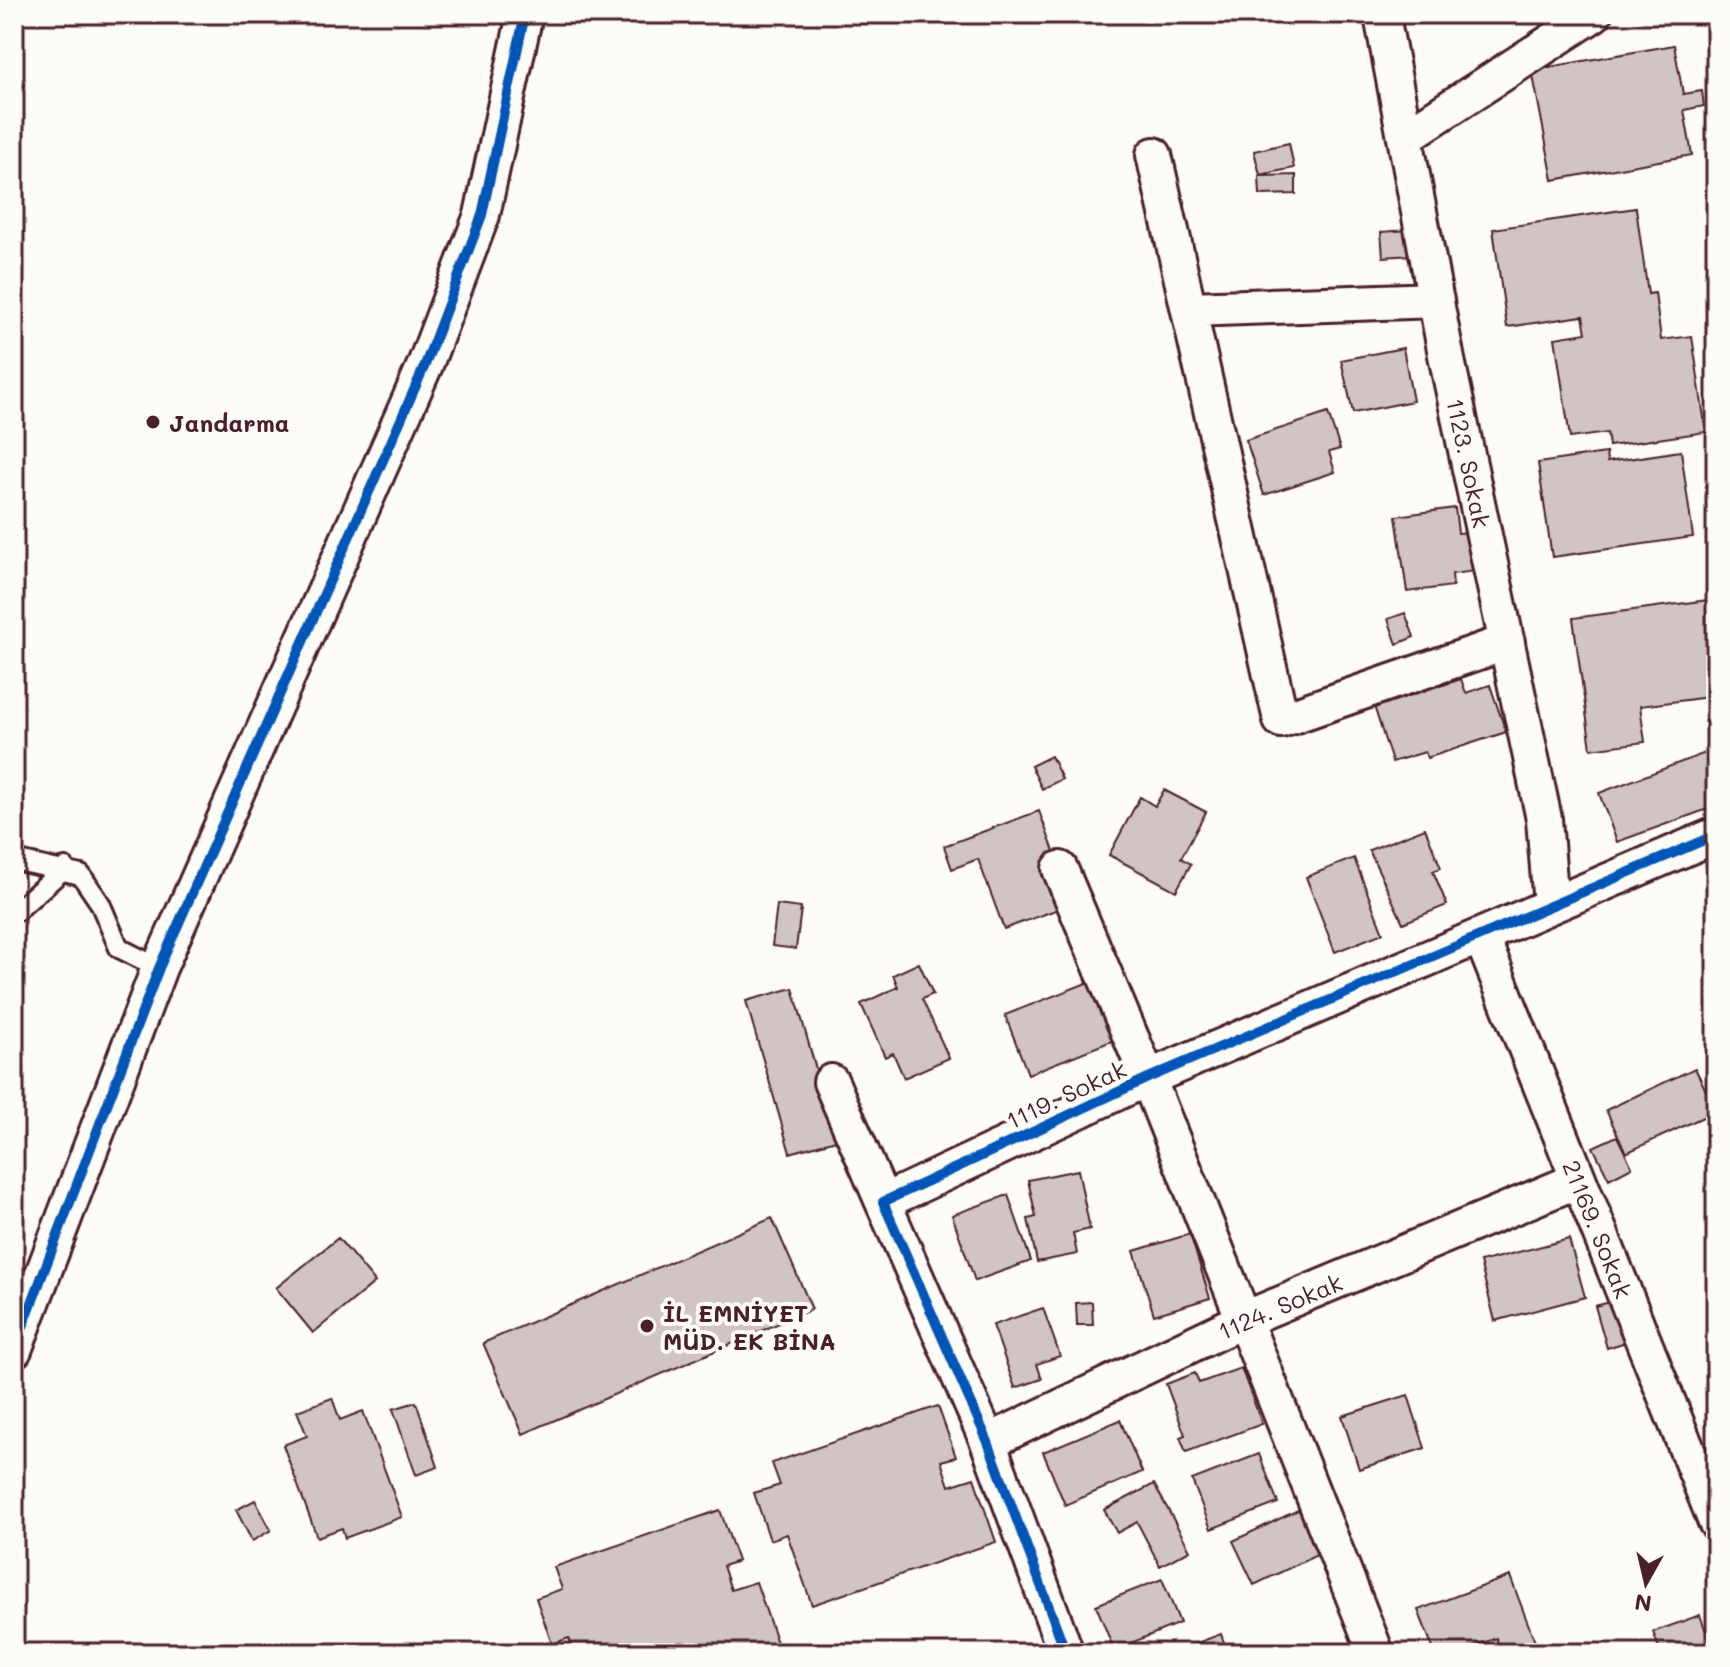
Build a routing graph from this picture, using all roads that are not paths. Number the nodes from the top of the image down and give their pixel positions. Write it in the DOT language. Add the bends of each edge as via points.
graph roads {
  1 [pos="525,14"];
  2 [pos="1594,14"];
  3 [pos="1383,21"];
  4 [pos="1405,137"];
  5 [pos="1154,155"];
  6 [pos="1436,300"];
  7 [pos="1189,309"];
  8 [pos="1507,642"];
  9 [pos="1716,835"];
  10 [pos="14,860"];
  11 [pos="65,868"];
  12 [pos="1060,869"];
  13 [pos="1551,905"];
  14 [pos="14,913"];
  15 [pos="1481,936"];
  16 [pos="159,968"];
  17 [pos="1148,1078"];
  18 [pos="831,1082"];
  19 [pos="1578,1180"];
  20 [pos="883,1202"];
  21 [pos="1245,1319"];
  22 [pos="14,1350"];
  23 [pos="988,1442"];
  24 [pos="1716,1522"];
  25 [pos="1066,1653"];
  26 [pos="1376,1653"];
  1 -- 16 [label="street" via="482,215 425,365"];
  2 -- 4 [label="street"];
  3 -- 4 [label="street, 1123. Sokak"];
  4 -- 6 [label="street, 1123. Sokak"];
  5 -- 7 [label="street"];
  6 -- 7 [label="street"];
  6 -- 8 [label="street, 1123. Sokak"];
  7 -- 8 [label="street" via="1281,720"];
  8 -- 13 [label="street, 1123. Sokak" via="1544,819"];
  9 -- 13 [label="street, 1119. Sokak"];
  10 -- 11 [label="lane"];
  11 -- 14 [label="lane"];
  11 -- 16 [label="lane" via="81,875 100,903 119,948"];
  12 -- 17 [label="street"];
  13 -- 15 [label="street, 1119. Sokak"];
  15 -- 17 [label="street, 1119. Sokak"];
  15 -- 19 [label="street, 21169. Sokak"];
  16 -- 22 [label="street"];
  17 -- 20 [label="street, 1119. Sokak"];
  17 -- 21 [label="street"];
  18 -- 20 [label="street"];
  19 -- 21 [label="street, 1124. Sokak"];
  19 -- 24 [label="street, 21169. Sokak"];
  20 -- 23 [label="street"];
  21 -- 23 [label="street, 1124. Sokak"];
  21 -- 26 [label="street"];
  23 -- 25 [label="street"];
}
